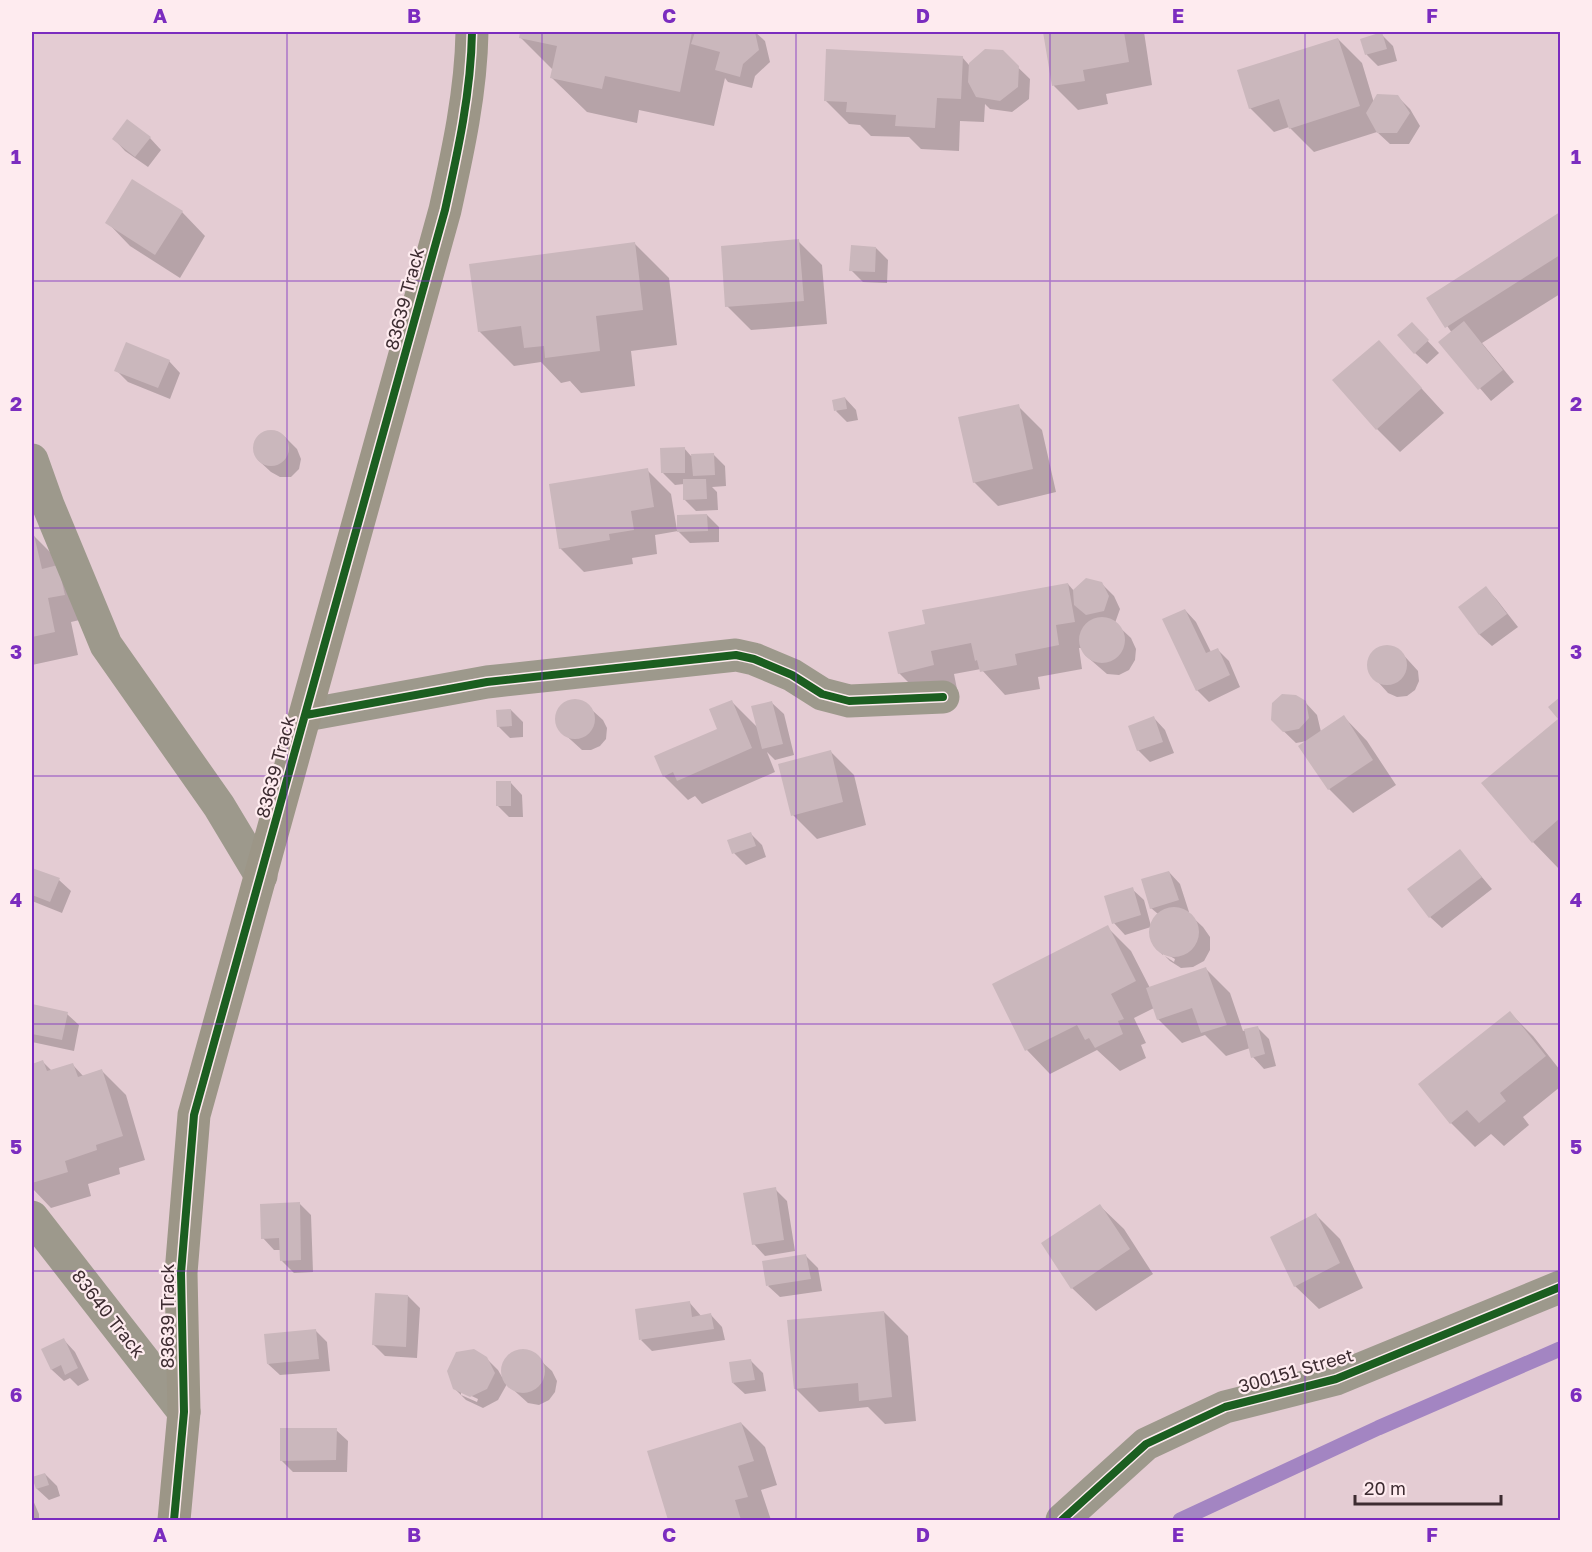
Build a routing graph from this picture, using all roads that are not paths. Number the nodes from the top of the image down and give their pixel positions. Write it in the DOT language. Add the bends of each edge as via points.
graph roads {
  1 [pos="471,32"];
  2 [pos="32,460"];
  3 [pos="943,697"];
  4 [pos="306,715"];
  5 [pos="261,876"];
  6 [pos="32,1217"];
  7 [pos="1560,1287"];
  8 [pos="184,1412"];
  9 [pos="174,1521"];
  10 [pos="1062,1521"];
  1 -- 4 [label="street, 83639 Track" via="471,66 461,140 445,210"];
  2 -- 5 [label="street" via="106,645 219,806"];
  3 -- 4 [label="street" via="849,701 822,694 792,675 736,655 487,682"];
  4 -- 5 [label="street, 83639 Track"];
  5 -- 8 [label="street, 83639 Track" via="194,1115 182,1273"];
  6 -- 8 [label="street, 83640 Track"];
  7 -- 10 [label="street, 300151 Street" via="1336,1379 1225,1407 1146,1444"];
  8 -- 9 [label="street, 83639 Track"];
}
